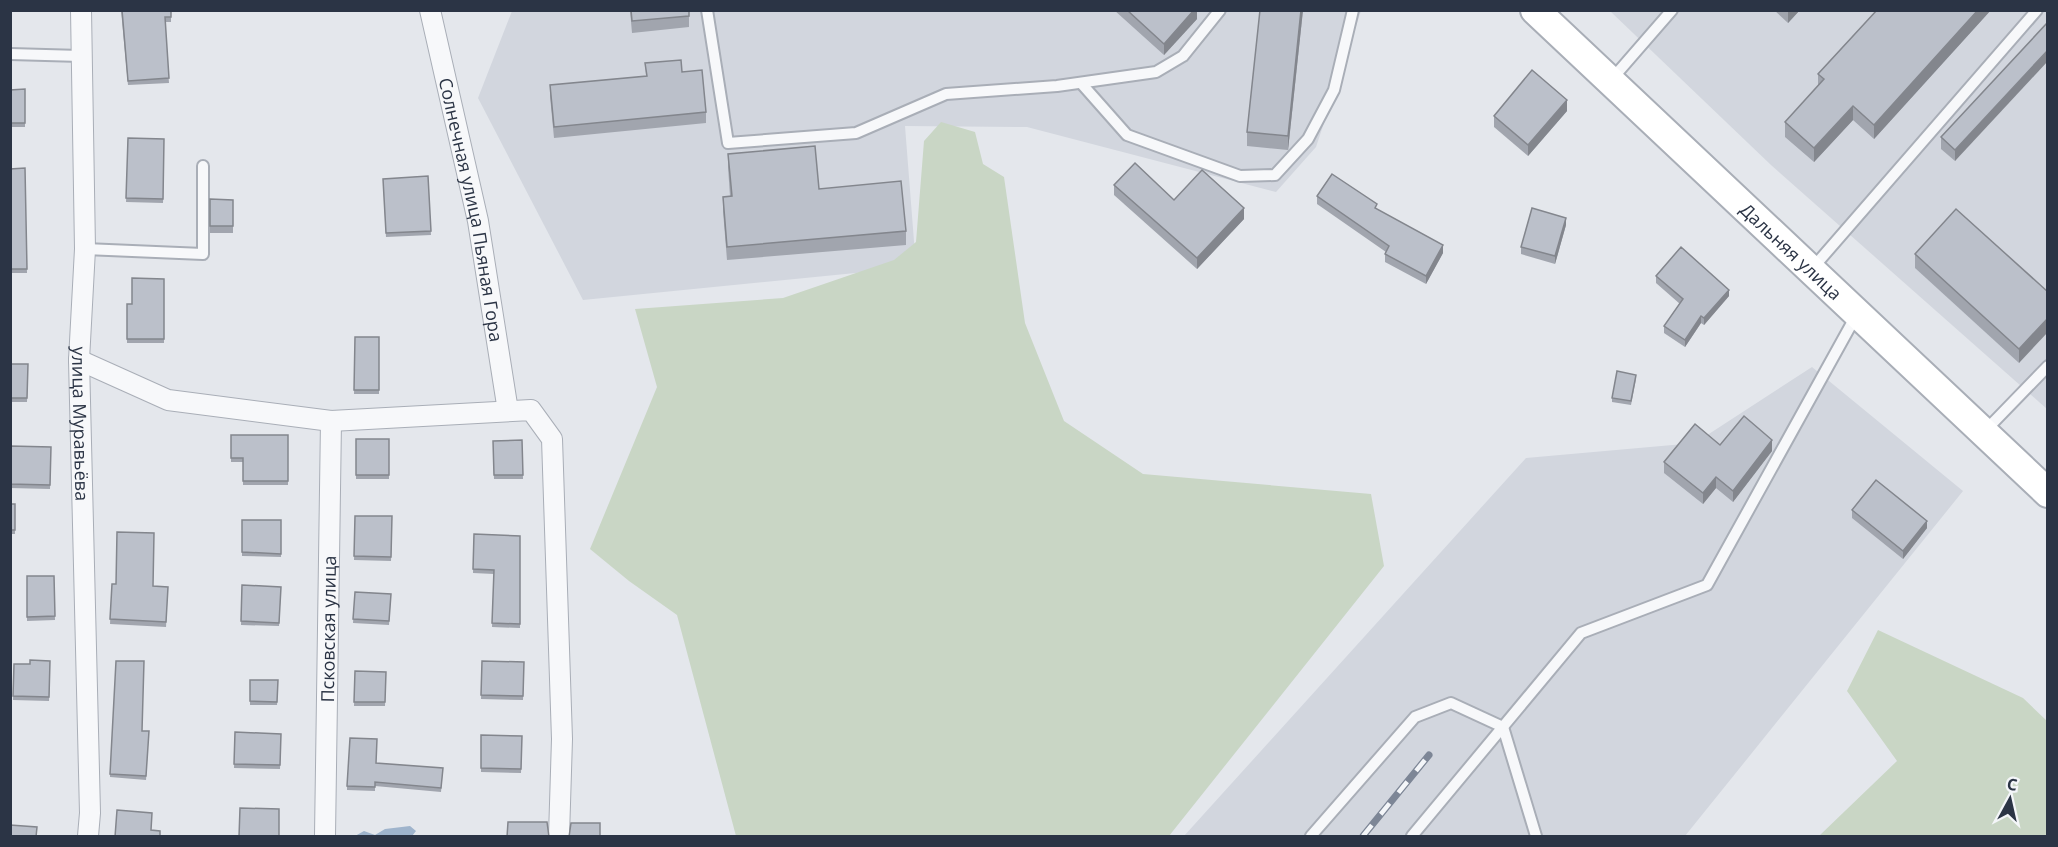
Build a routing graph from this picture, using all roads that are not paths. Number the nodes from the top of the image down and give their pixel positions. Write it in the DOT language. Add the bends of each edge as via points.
graph roads {
  1 [pos="81,10"];
  2 [pos="430,10"];
  3 [pos="707,10"];
  4 [pos="1220,10"];
  5 [pos="1353,10"];
  6 [pos="1534,10"];
  7 [pos="1672,10"];
  8 [pos="2037,10"];
  9 [pos="10,54"];
  10 [pos="81,56"];
  11 [pos="1610,82"];
  12 [pos="1081,83"];
  13 [pos="203,166"];
  14 [pos="86,249"];
  15 [pos="1811,271"];
  16 [pos="1857,314"];
  17 [pos="79,360"];
  18 [pos="2048,366"];
  19 [pos="508,411"];
  20 [pos="331,421"];
  21 [pos="1984,433"];
  22 [pos="2048,492"];
  23 [pos="1503,727"];
  24 [pos="88,837"];
  25 [pos="325,837"];
  26 [pos="559,837"];
  27 [pos="1311,837"];
  28 [pos="1412,837"];
  29 [pos="1536,837"];
  1 -- 10 [label="street, улица Муравьёва"];
  2 -- 19 [label="street, Солнечная улица Пьяная Гора" via="478,221"];
  3 -- 12 [label="lane" via="728,142 856,133 946,94"];
  4 -- 12 [label="lane" via="1183,56 1156,72"];
  5 -- 12 [label="lane" via="1334,90 1308,139 1275,175 1240,176 1127,135"];
  6 -- 11 [label="main road, Дальняя улица"];
  7 -- 11 [label="lane"];
  8 -- 15 [label="lane"];
  9 -- 10 [label="lane"];
  10 -- 14 [label="street, улица Муравьёва"];
  11 -- 15 [label="main road, Дальняя улица"];
  13 -- 14 [label="lane" via="203,254"];
  14 -- 17 [label="street, улица Муравьёва"];
  15 -- 16 [label="main road, Дальняя улица"];
  16 -- 21 [label="main road, Дальняя улица"];
  16 -- 23 [label="lane" via="1707,585 1581,633"];
  17 -- 20 [label="street" via="168,400"];
  17 -- 24 [label="street, улица Муравьёва"];
  18 -- 21 [label="lane"];
  19 -- 20 [label="street"];
  19 -- 26 [label="street" via="531,410 552,439 562,739"];
  20 -- 25 [label="street, Псковская улица"];
  21 -- 22 [label="main road, Дальняя улица"];
  23 -- 27 [label="lane" via="1451,703 1415,717"];
  23 -- 28 [label="lane"];
  23 -- 29 [label="lane"];
}
